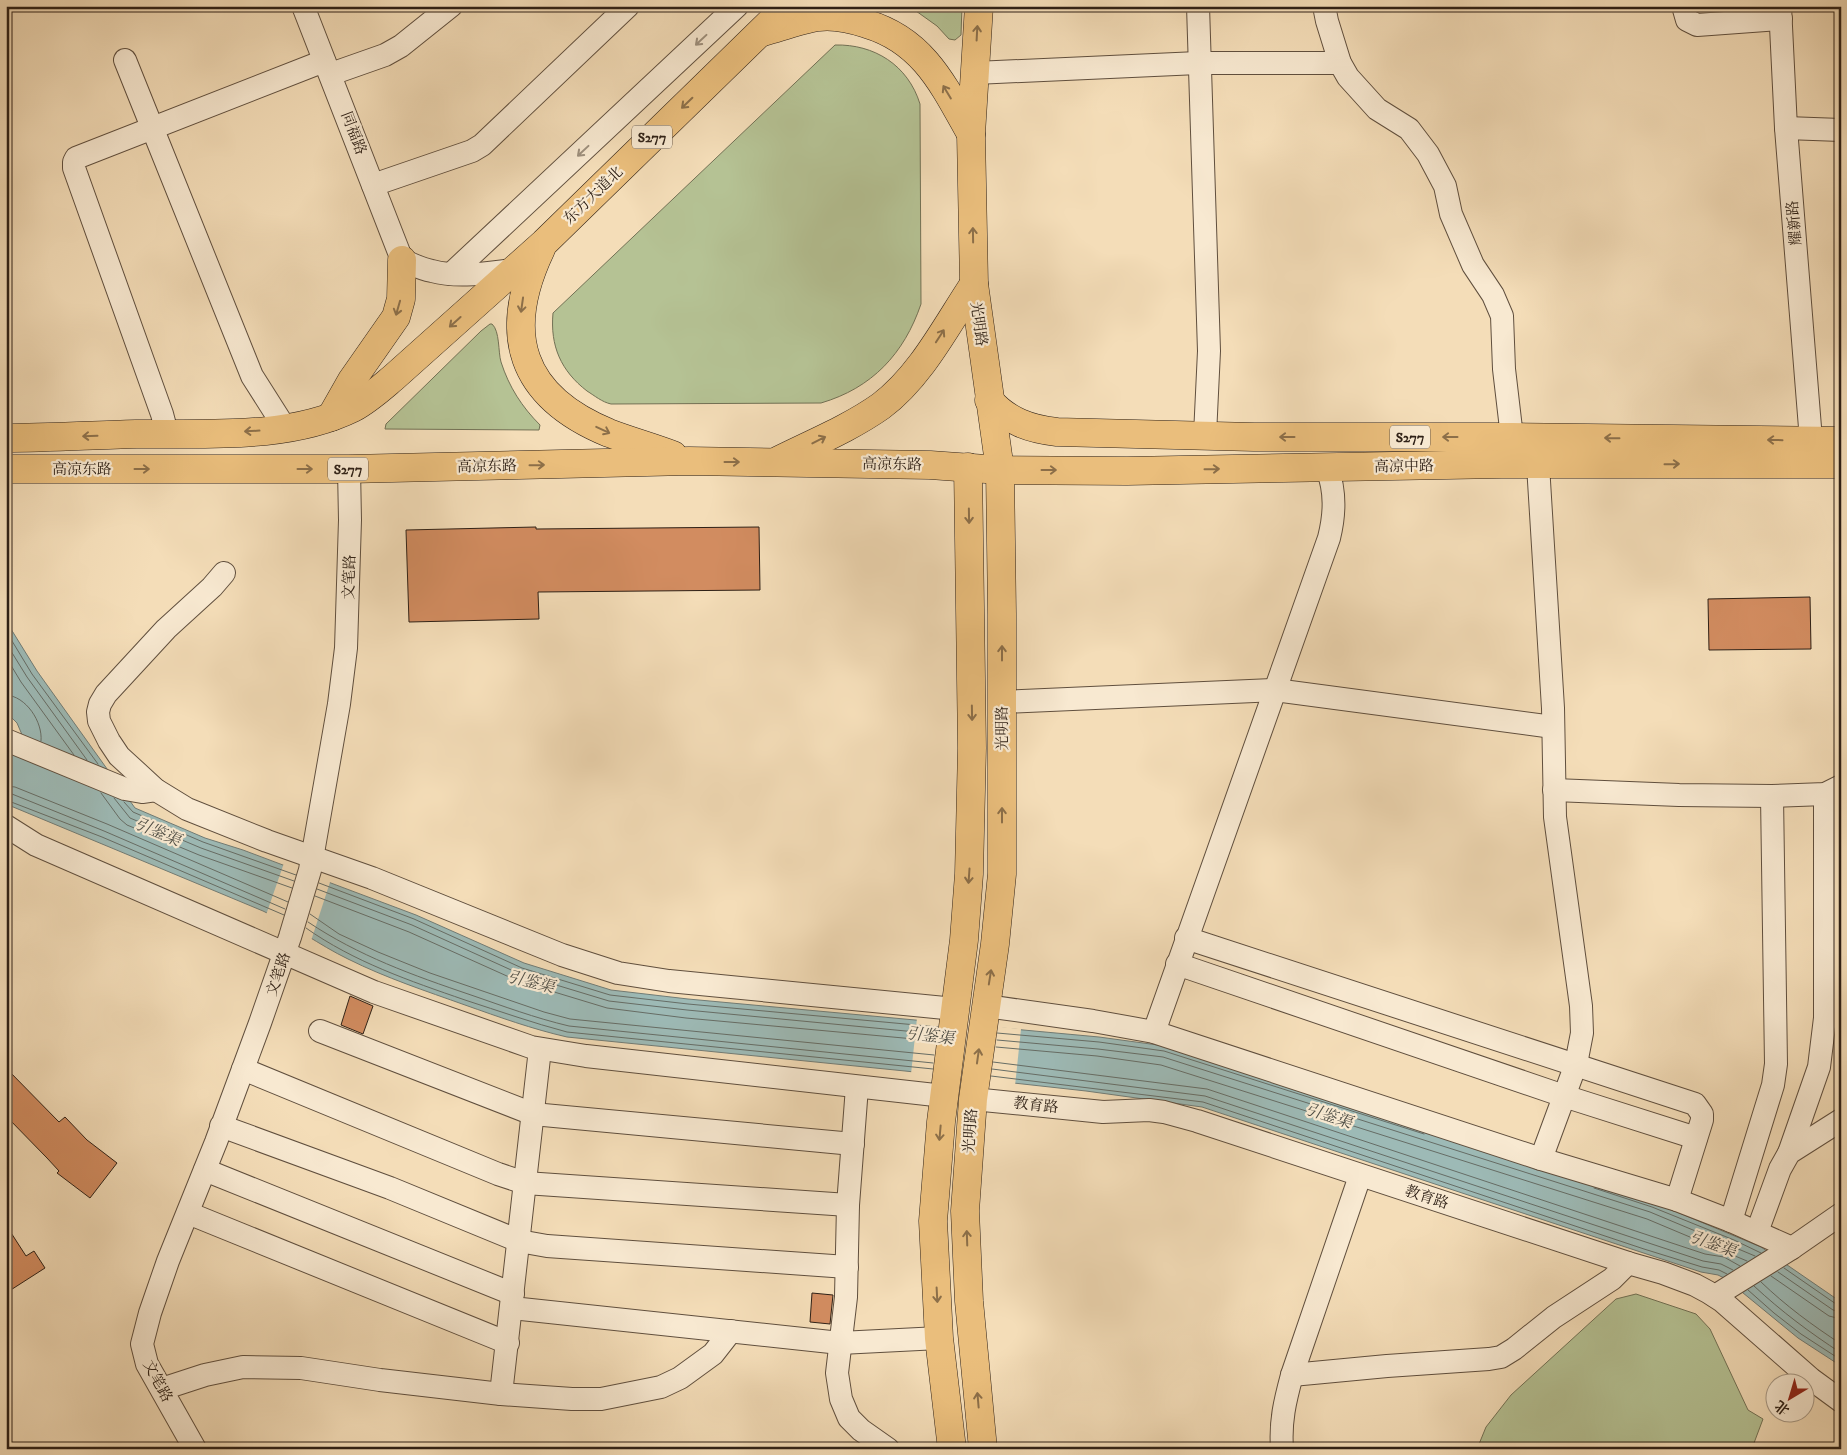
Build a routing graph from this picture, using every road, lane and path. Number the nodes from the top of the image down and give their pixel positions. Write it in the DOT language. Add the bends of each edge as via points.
graph roads {
  1 [pos="303,6"];
  2 [pos="451,6"];
  3 [pos="628,6"];
  4 [pos="737,6"];
  5 [pos="786,6"];
  6 [pos="979,6"];
  7 [pos="1198,6"];
  8 [pos="1324,6"];
  9 [pos="1683,6"];
  10 [pos="1781,13"];
  11 [pos="760,32"];
  12 [pos="126,60"];
  13 [pos="1198,63"];
  14 [pos="1340,63"];
  15 [pos="328,67"];
  16 [pos="975,73"];
  17 [pos="1786,128"];
  18 [pos="152,129"];
  19 [pos="1841,130"];
  20 [pos="971,134"];
  21 [pos="374,184"];
  22 [pos="544,243"];
  23 [pos="402,260"];
  24 [pos="513,270"];
  25 [pos="451,274"];
  26 [pos="974,284"];
  27 [pos="989,400"];
  28 [pos="331,417"];
  29 [pos="285,428"];
  30 [pos="167,433"];
  31 [pos="1205,435"];
  32 [pos="1254,437"];
  33 [pos="1512,437"];
  34 [pos="6,438"];
  35 [pos="1811,440"];
  36 [pos="1841,441"];
  37 [pos="689,461"];
  38 [pos="776,462"];
  39 [pos="1538,464"];
  40 [pos="1841,464"];
  41 [pos="968,467"];
  42 [pos="1327,468"];
  43 [pos="6,469"];
  44 [pos="349,469"];
  45 [pos="1255,469"];
  46 [pos="1000,470"];
  47 [pos="224,573"];
  48 [pos="970,612"];
  49 [pos="1002,614"];
  50 [pos="1275,690"];
  51 [pos="1002,702"];
  52 [pos="1553,727"];
  53 [pos="8,741"];
  54 [pos="156,790"];
  55 [pos="1554,790"];
  56 [pos="1833,790"];
  57 [pos="1772,796"];
  58 [pos="6,826"];
  59 [pos="311,864"];
  60 [pos="1186,938"];
  61 [pos="288,945"];
  62 [pos="1177,964"];
  63 [pos="954,1015"];
  64 [pos="984,1016"];
  65 [pos="320,1031"];
  66 [pos="1154,1032"];
  67 [pos="540,1049"];
  68 [pos="1576,1064"];
  69 [pos="243,1069"];
  70 [pos="857,1087"];
  71 [pos="944,1090"];
  72 [pos="973,1093"];
  73 [pos="1564,1096"];
  74 [pos="533,1114"];
  75 [pos="1841,1120"];
  76 [pos="221,1126"];
  77 [pos="1696,1138"];
  78 [pos="853,1144"];
  79 [pos="1789,1153"];
  80 [pos="1541,1158"];
  81 [pos="205,1170"];
  82 [pos="1360,1176"];
  83 [pos="525,1183"];
  84 [pos="1677,1200"];
  85 [pos="848,1205"];
  86 [pos="188,1213"];
  87 [pos="1841,1214"];
  88 [pos="1731,1221"];
  89 [pos="1757,1232"];
  90 [pos="519,1241"];
  91 [pos="1785,1252"];
  92 [pos="1628,1263"];
  93 [pos="847,1268"];
  94 [pos="1722,1292"];
  95 [pos="513,1301"];
  96 [pos="731,1331"];
  97 [pos="939,1338"];
  98 [pos="508,1343"];
  99 [pos="840,1343"];
  100 [pos="1292,1375"];
  101 [pos="162,1389"];
  102 [pos="501,1394"];
  103 [pos="1841,1401"];
  104 [pos="195,1449"];
  105 [pos="888,1449"];
  106 [pos="952,1449"];
  107 [pos="984,1449"];
  108 [pos="1282,1449"];
  1 -- 15 [label="street, 同福路"];
  2 -- 15 [label="street" via="385,55"];
  3 -- 21 [label="street" via="482,145"];
  4 -- 25 [label="street, one-way"];
  5 -- 11 [label="main road, 东方大道北"];
  16 -- 6 [label="main road, 光明路, one-way"];
  7 -- 13 [label="street"];
  8 -- 14 [label="street"];
  9 -- 10 [label="street" via="1687,20 1696,25"];
  10 -- 17 [label="street, 耀新路"];
  20 -- 11 [label="main road, one-way" via="917,51 881,28 857,20 819,17"];
  11 -- 22 [label="main road, 东方大道北 / S277, one-way"];
  12 -- 18 [label="street"];
  13 -- 14 [label="street"];
  13 -- 16 [label="street"];
  13 -- 31 [label="street" via="1209,351"];
  14 -- 33 [label="street" via="1348,78 1377,109 1409,130 1428,154 1445,186 1451,214 1473,265 1502,316"];
  15 -- 18 [label="street"];
  15 -- 21 [label="street, 同福路"];
  16 -- 20 [label="main road, 光明路"];
  17 -- 19 [label="street"];
  17 -- 35 [label="street, 耀新路"];
  18 -- 29 [label="street" via="252,376"];
  18 -- 30 [label="street" via="76,158 74,165"];
  26 -- 20 [label="main road, 光明路, one-way"];
  21 -- 23 [label="street, 同福路"];
  22 -- 24 [label="main road, 东方大道北 / S277"];
  22 -- 37 [label="main road, S277, one-way" via="530,272 520,323 525,355 542,388 562,407 608,433"];
  23 -- 25 [label="street" via="433,272"];
  23 -- 28 [label="main road, one-way" via="401,299 396,316"];
  24 -- 25 [label="street"];
  24 -- 28 [label="main road, 东方大道北 / S277, one-way" via="370,397"];
  26 -- 27 [label="main road, 光明路"];
  38 -- 26 [label="main road, S277, one-way" via="847,426 895,394 926,357"];
  27 -- 31 [label="main road, 高凉中路 / S277" via="1003,414 1042,431"];
  27 -- 46 [label="main road, 光明路"];
  28 -- 29 [label="main road, S277"];
  29 -- 30 [label="main road, S277, one-way"];
  30 -- 34 [label="main road, S277, one-way"];
  31 -- 32 [label="main road, 高凉中路 / S277"];
  33 -- 32 [label="main road, 高凉中路 / S277, one-way"];
  32 -- 45 [label="main road"];
  35 -- 33 [label="main road, 高凉中路 / S277, one-way"];
  35 -- 36 [label="main road, 高凉中路 / S277"];
  37 -- 38 [label="main road, 高凉东路 / S277, one-way"];
  44 -- 37 [label="main road, 高凉东路 / S277, one-way"];
  38 -- 41 [label="main road, 高凉东路 / S277"];
  39 -- 40 [label="main road, 高凉中路 / S277, one-way"];
  39 -- 42 [label="main road, 高凉中路 / S277"];
  39 -- 52 [label="street"];
  41 -- 46 [label="main road, 高凉中路 / S277"];
  41 -- 48 [label="main road, 光明路, one-way"];
  42 -- 45 [label="main road, 高凉中路 / S277"];
  42 -- 50 [label="street" via="1334,493 1334,519"];
  43 -- 44 [label="main road, 高凉东路 / S277, one-way"];
  44 -- 59 [label="street, 文笔路" via="346,648"];
  46 -- 45 [label="main road, 高凉中路 / S277, one-way"];
  46 -- 49 [label="main road, 光明路"];
  47 -- 54 [label="street" via="166,629 100,704 99,721 109,741 130,768"];
  48 -- 49 [label="main road"];
  48 -- 63 [label="main road, 光明路, one-way" via="972,748 969,874"];
  51 -- 49 [label="main road, 光明路, one-way"];
  50 -- 51 [label="street"];
  50 -- 52 [label="street"];
  50 -- 60 [label="street"];
  64 -- 51 [label="main road, 光明路, one-way" via="1002,874"];
  52 -- 55 [label="street"];
  53 -- 54 [label="street" via="125,789"];
  54 -- 59 [label="street" via="188,809"];
  55 -- 57 [label="street"];
  55 -- 68 [label="street" via="1560,861 1581,1006 1582,1033"];
  56 -- 57 [label="street"];
  56 -- 79 [label="street" via="1825,1018 1819,1067"];
  57 -- 88 [label="street" via="1776,1064 1773,1084"];
  58 -- 61 [label="street" via="36,845"];
  59 -- 61 [label="street, 文笔路"];
  59 -- 63 [label="street" via="372,878 562,955 618,974"];
  60 -- 62 [label="street"];
  60 -- 68 [label="street"];
  61 -- 67 [label="street" via="374,992"];
  61 -- 69 [label="street, 文笔路"];
  62 -- 66 [label="street"];
  62 -- 73 [label="street"];
  63 -- 71 [label="main road, 光明路"];
  64 -- 66 [label="street" via="1093,1021"];
  72 -- 64 [label="main road, 光明路, one-way"];
  65 -- 74 [label="street"];
  66 -- 80 [label="street"];
  67 -- 70 [label="street"];
  67 -- 74 [label="street"];
  68 -- 73 [label="street"];
  68 -- 77 [label="street" via="1696,1104 1702,1114"];
  69 -- 76 [label="street, 文笔路"];
  69 -- 83 [label="street"];
  70 -- 71 [label="street"];
  70 -- 78 [label="street"];
  71 -- 97 [label="main road, 光明路, one-way" via="933,1221"];
  72 -- 82 [label="street, 教育路" via="1103,1112 1164,1112"];
  107 -- 72 [label="main road, 光明路, one-way" via="969,1302 965,1211"];
  73 -- 77 [label="street"];
  73 -- 80 [label="street"];
  74 -- 78 [label="street"];
  74 -- 83 [label="street"];
  75 -- 79 [label="street"];
  76 -- 81 [label="street, 文笔路"];
  76 -- 90 [label="street" via="390,1188"];
  77 -- 84 [label="street"];
  78 -- 85 [label="street"];
  79 -- 89 [label="street"];
  80 -- 84 [label="street"];
  81 -- 86 [label="street, 文笔路"];
  81 -- 95 [label="street"];
  82 -- 92 [label="street, 教育路"];
  82 -- 100 [label="street"];
  83 -- 85 [label="street"];
  83 -- 90 [label="street"];
  84 -- 88 [label="street"];
  85 -- 93 [label="street"];
  86 -- 98 [label="street"];
  86 -- 101 [label="street, 文笔路" via="150,1312 142,1344 147,1364"];
  87 -- 91 [label="street"];
  88 -- 89 [label="street"];
  89 -- 91 [label="street"];
  90 -- 93 [label="street" via="547,1246"];
  90 -- 95 [label="street"];
  91 -- 94 [label="street"];
  92 -- 94 [label="street, 教育路"];
  92 -- 100 [label="street" via="1612,1279 1501,1357"];
  93 -- 99 [label="street"];
  94 -- 103 [label="street, 教育路" via="1811,1379"];
  95 -- 96 [label="street"];
  95 -- 98 [label="street"];
  96 -- 99 [label="street"];
  96 -- 102 [label="street" via="713,1354 680,1378 661,1387 602,1400"];
  97 -- 99 [label="street"];
  97 -- 106 [label="main road, 光明路"];
  98 -- 102 [label="street"];
  99 -- 105 [label="street" via="837,1373 844,1410 854,1424"];
  100 -- 108 [label="street" via="1282,1421"];
  101 -- 102 [label="street" via="243,1367 301,1368"];
  101 -- 104 [label="street, 文笔路"];
}
